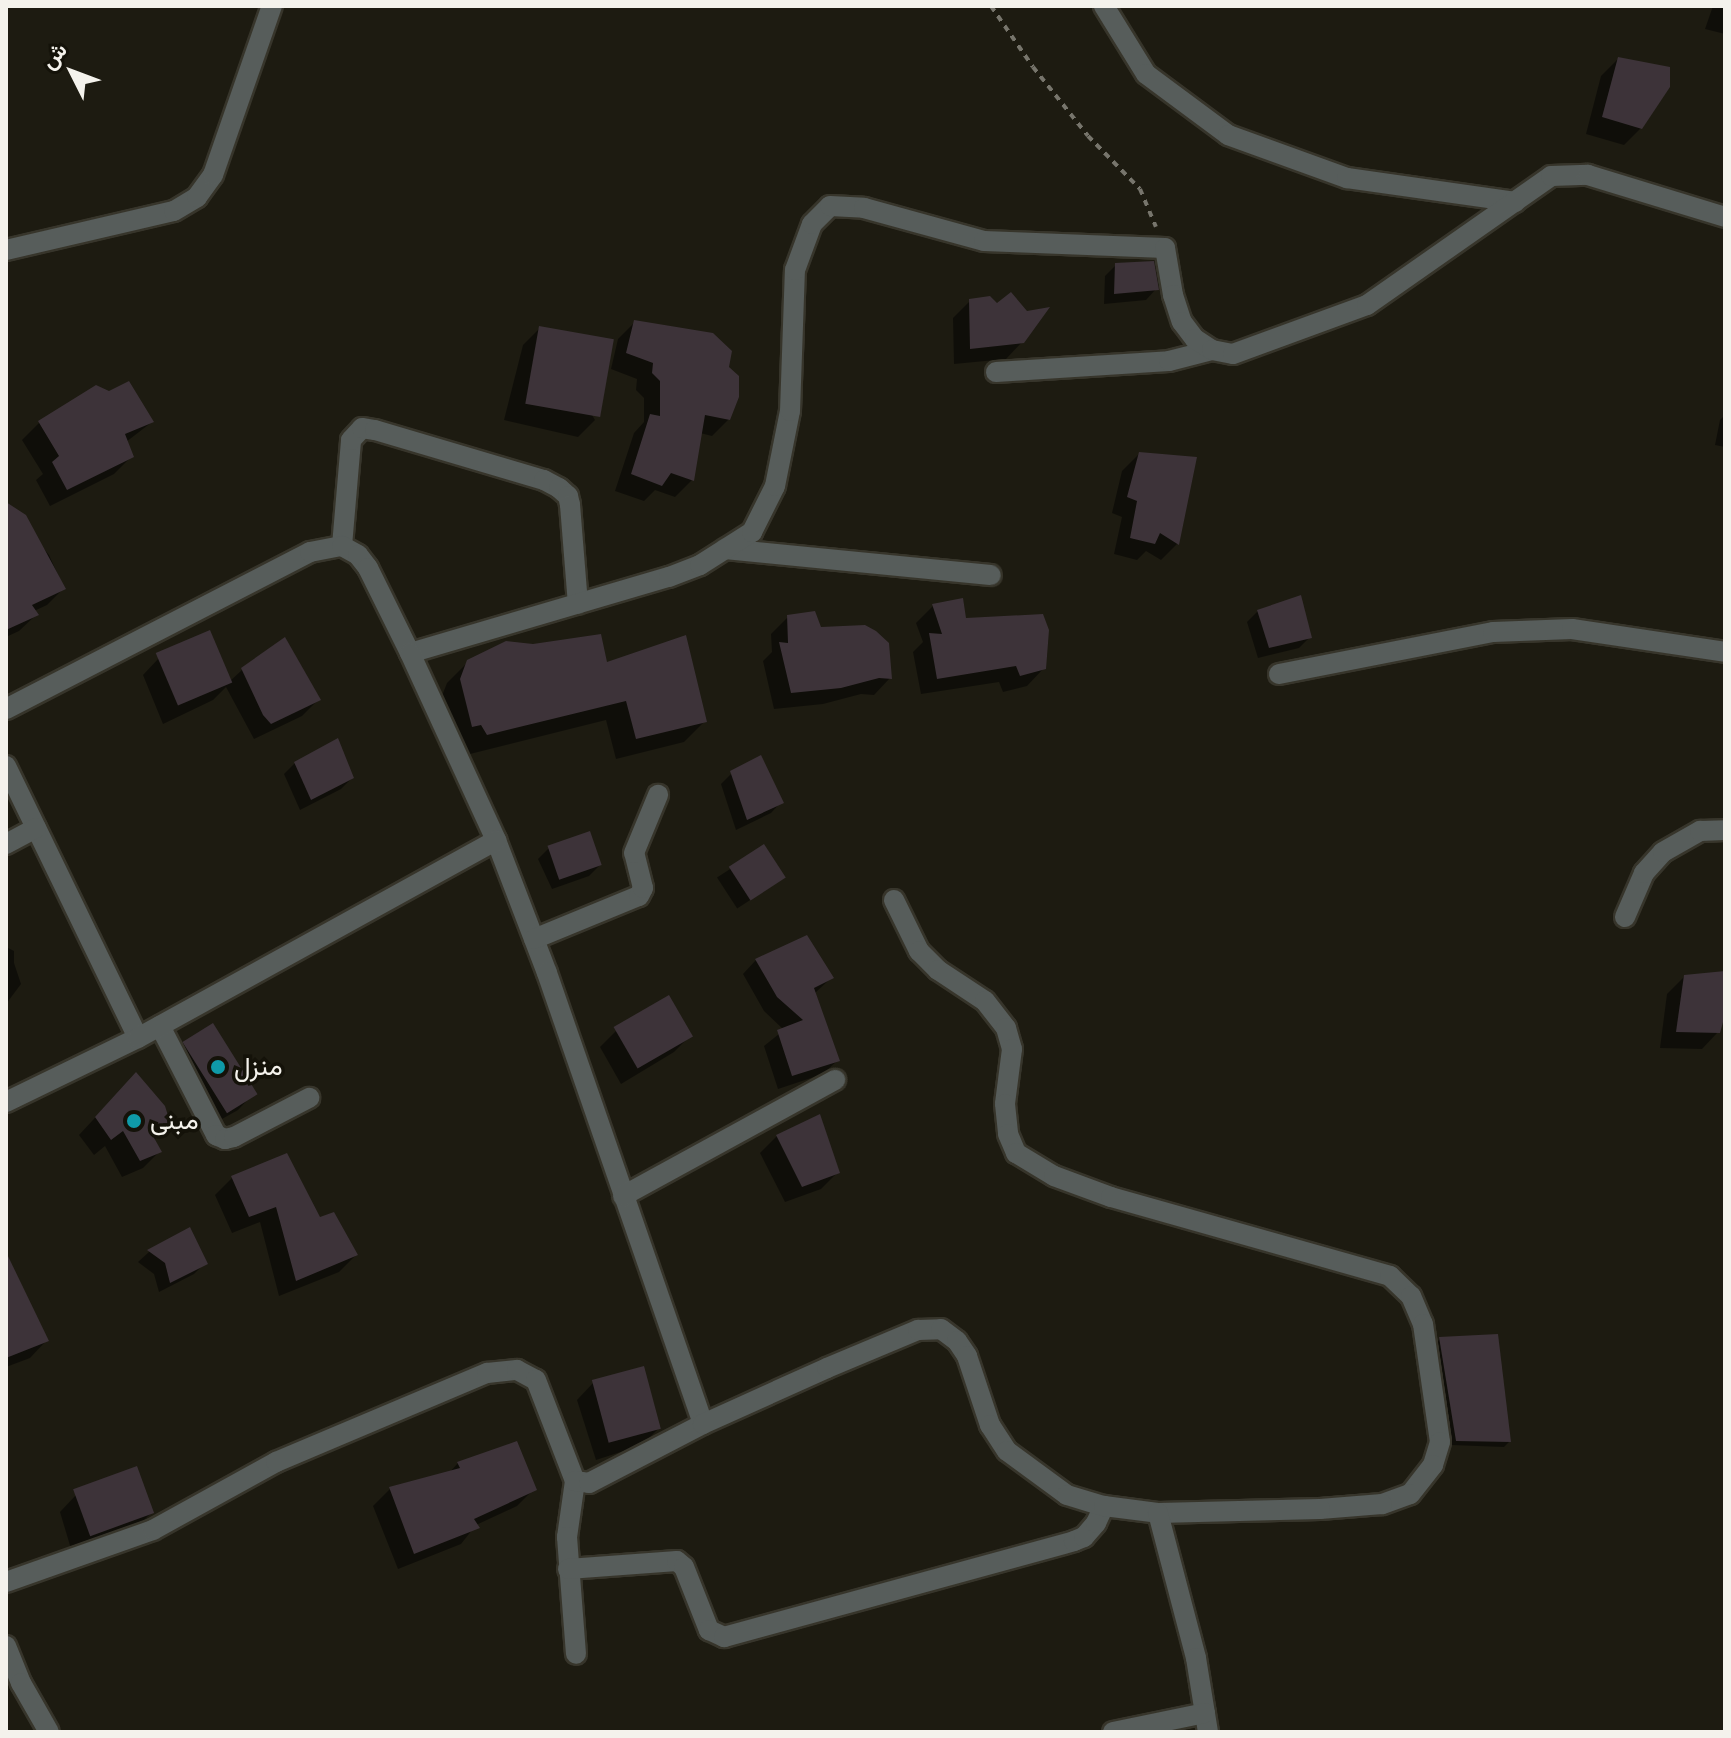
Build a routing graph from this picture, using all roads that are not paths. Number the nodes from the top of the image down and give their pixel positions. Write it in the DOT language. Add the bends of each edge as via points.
graph roads {
  1 [pos="272,6"];
  2 [pos="1104,6"];
  3 [pos="1515,202"];
  4 [pos="1725,217"];
  5 [pos="6,250"];
  6 [pos="1212,350"];
  7 [pos="996,372"];
  8 [pos="342,546"];
  9 [pos="725,549"];
  10 [pos="991,575"];
  11 [pos="578,604"];
  12 [pos="1725,652"];
  13 [pos="410,653"];
  14 [pos="1279,674"];
  15 [pos="6,709"];
  16 [pos="6,766"];
  17 [pos="658,795"];
  18 [pos="36,828"];
  19 [pos="1725,830"];
  20 [pos="496,840"];
  21 [pos="6,844"];
  22 [pos="894,900"];
  23 [pos="1625,917"];
  24 [pos="534,939"];
  25 [pos="160,1026"];
  26 [pos="138,1038"];
  27 [pos="835,1080"];
  28 [pos="309,1098"];
  29 [pos="6,1102"];
  30 [pos="623,1196"];
  31 [pos="703,1424"];
  32 [pos="575,1481"];
  33 [pos="1104,1506"];
  34 [pos="1158,1513"];
  35 [pos="568,1569"];
  36 [pos="6,1582"];
  37 [pos="6,1646"];
  38 [pos="576,1654"];
  39 [pos="1206,1722"];
  40 [pos="49,1732"];
  41 [pos="1113,1732"];
  1 -- 5 [label="street" via="213,175 197,197 174,211"];
  2 -- 3 [label="street" via="1146,74 1228,135 1347,178"];
  3 -- 4 [label="street" via="1551,176 1588,175"];
  3 -- 6 [label="street" via="1367,305 1233,354"];
  6 -- 7 [label="street" via="1169,361"];
  6 -- 9 [label="street" via="1182,322 1165,248 984,241 864,208 830,206 812,224 795,270 790,411 775,486 752,532"];
  8 -- 11 [label="street" via="351,440 362,428 375,430 559,488 570,505"];
  8 -- 13 [label="street" via="368,568"];
  8 -- 15 [label="street" via="310,552"];
  9 -- 10 [label="street"];
  9 -- 11 [label="street" via="669,577"];
  11 -- 13 [label="street"];
  12 -- 14 [label="street" via="1572,629 1509,632"];
  13 -- 20 [label="street"];
  16 -- 18 [label="street"];
  17 -- 24 [label="street" via="634,853 643,888 639,896"];
  18 -- 21 [label="street"];
  18 -- 26 [label="street"];
  19 -- 23 [label="street" via="1700,831 1663,852 1644,873"];
  20 -- 24 [label="street"];
  20 -- 25 [label="street"];
  22 -- 34 [label="street" via="919,951 985,1001 1006,1028 1012,1049 1005,1104 1016,1153 1054,1176 1111,1197 1390,1276 1411,1296 1423,1324 1440,1442 1433,1465 1410,1494 1382,1504 1320,1509"];
  24 -- 30 [label="street"];
  25 -- 26 [label="street"];
  25 -- 28 [label="street" via="216,1135 234,1137"];
  26 -- 29 [label="street"];
  27 -- 30 [label="street"];
  30 -- 31 [label="street"];
  31 -- 32 [label="street" via="589,1483"];
  31 -- 33 [label="street" via="918,1330 941,1329 967,1356 990,1425 1007,1451 1067,1495"];
  32 -- 35 [label="street"];
  32 -- 36 [label="street" via="536,1380 517,1370 487,1373 276,1462 153,1530"];
  33 -- 34 [label="street"];
  33 -- 35 [label="street" via="1084,1537 1074,1541 724,1637 709,1630 677,1561"];
  34 -- 39 [label="street" via="1196,1658"];
  35 -- 38 [label="street"];
  37 -- 40 [label="street"];
  39 -- 41 [label="street"];
}
